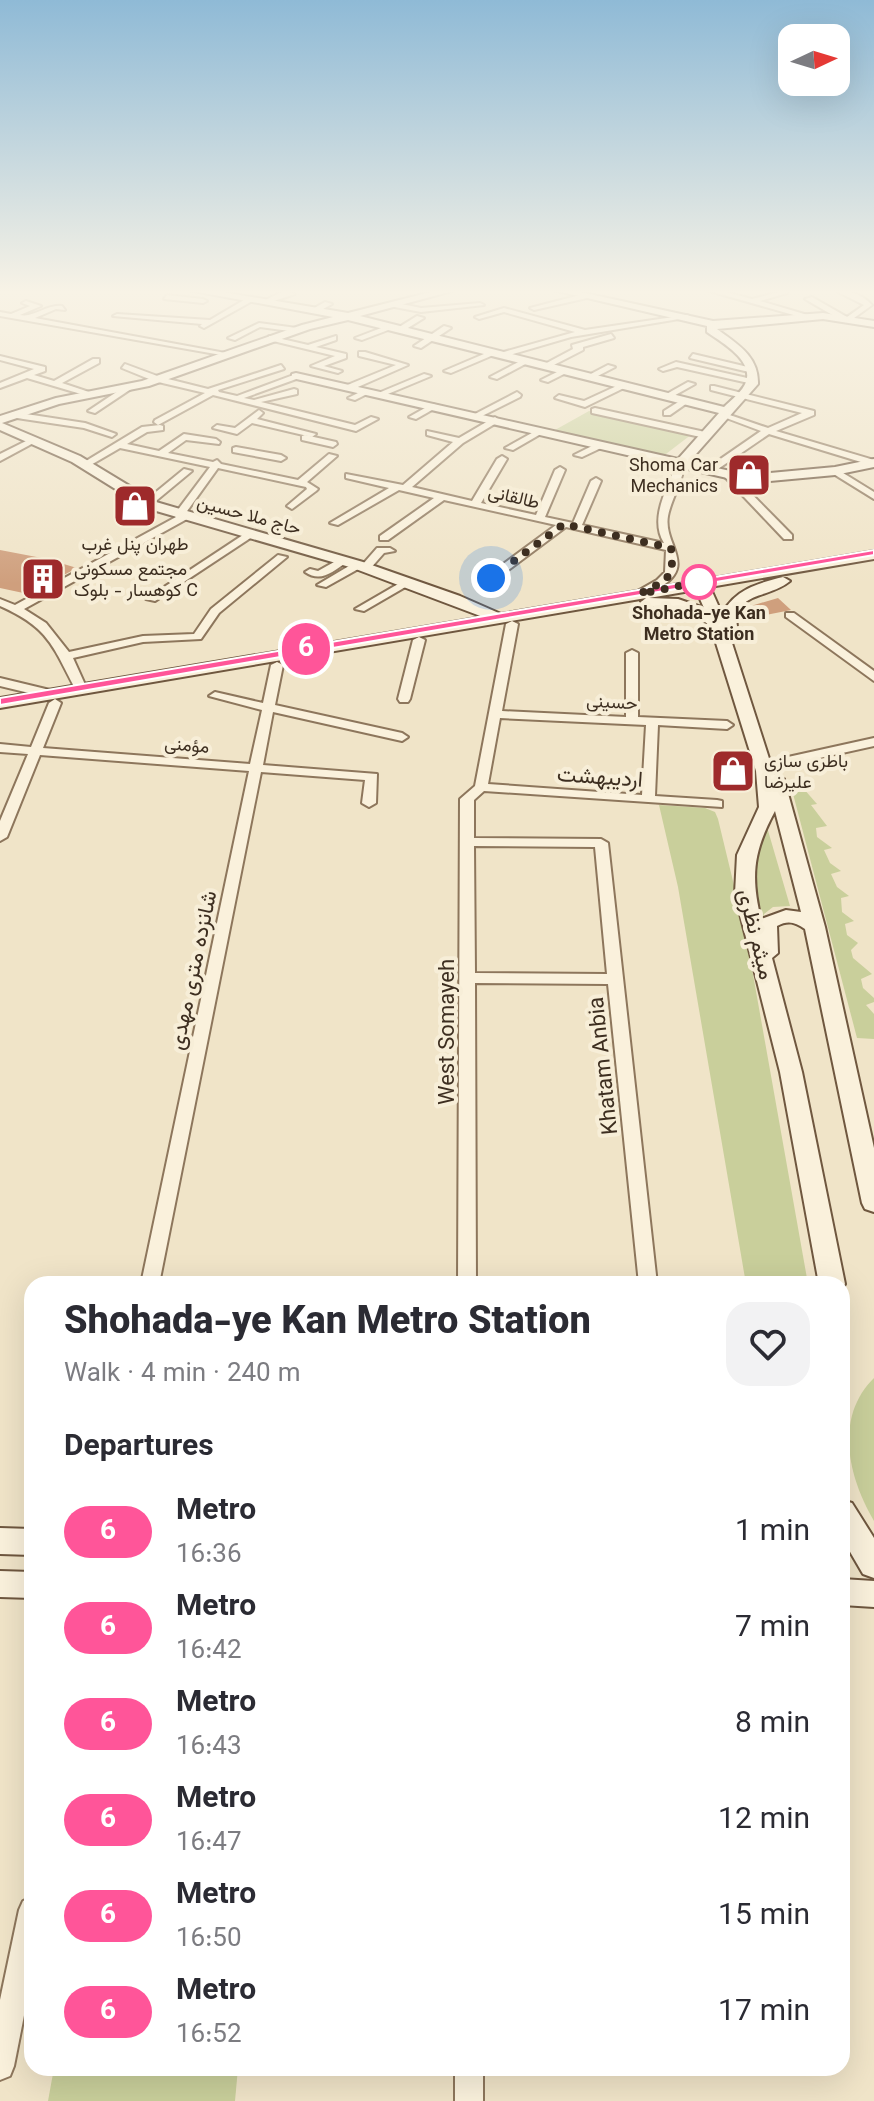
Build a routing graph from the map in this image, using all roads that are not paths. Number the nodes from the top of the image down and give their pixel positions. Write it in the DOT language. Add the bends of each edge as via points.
graph roads {
  1 [pos="74,388"];
  2 [pos="109,388"];
  3 [pos="121,388"];
  4 [pos="128,388"];
  5 [pos="203,388"];
  6 [pos="219,388"];
  7 [pos="264,388"];
  8 [pos="334,388"];
  9 [pos="360,388"];
  10 [pos="396,388"];
  11 [pos="620,388"];
  12 [pos="633,388"];
  13 [pos="683,388"];
  14 [pos="714,388"];
  15 [pos="747,388"];
  16 [pos="213,390"];
  17 [pos="88,392"];
  18 [pos="294,392"];
  19 [pos="350,393"];
  20 [pos="380,394"];
  21 [pos="517,395"];
  22 [pos="744,395"];
  23 [pos="667,396"];
  24 [pos="240,397"];
  25 [pos="559,398"];
  26 [pos="257,401"];
  27 [pos="686,401"];
  28 [pos="269,404"];
  29 [pos="435,406"];
  30 [pos="323,407"];
  31 [pos="92,411"];
  32 [pos="595,411"];
  33 [pos="0,413"];
  34 [pos="667,413"];
  35 [pos="725,413"];
  36 [pos="310,414"];
  37 [pos="13,415"];
  38 [pos="477,415"];
  39 [pos="413,417"];
  40 [pos="102,418"];
  41 [pos="374,419"];
  42 [pos="0,420"];
  43 [pos="495,420"];
  44 [pos="247,423"];
  45 [pos="364,424"];
  46 [pos="0,426"];
  47 [pos="85,426"];
  48 [pos="217,428"];
  49 [pos="384,429"];
  50 [pos="542,431"];
  51 [pos="768,431"];
  52 [pos="258,433"];
  53 [pos="430,433"];
  54 [pos="112,434"];
  55 [pos="705,435"];
  56 [pos="35,440"];
  57 [pos="460,441"];
  58 [pos="216,442"];
  59 [pos="333,444"];
  60 [pos="120,445"];
  61 [pos="598,446"];
  62 [pos="510,448"];
  63 [pos="236,450"];
  64 [pos="162,453"];
  65 [pos="257,454"];
  66 [pos="579,455"];
  67 [pos="332,456"];
  68 [pos="0,458"];
  69 [pos="281,458"];
  70 [pos="502,459"];
  71 [pos="654,459"];
  72 [pos="217,463"];
  73 [pos="874,463"];
  74 [pos="86,464"];
  75 [pos="681,465"];
  76 [pos="237,468"];
  77 [pos="638,469"];
  78 [pos="560,470"];
  79 [pos="187,471"];
  80 [pos="709,471"];
  81 [pos="835,471"];
  82 [pos="728,475"];
  83 [pos="349,476"];
  84 [pos="596,481"];
  85 [pos="301,482"];
  86 [pos="401,487"];
  87 [pos="874,496"];
  88 [pos="442,497"];
  89 [pos="148,503"];
  90 [pos="475,504"];
  91 [pos="292,506"];
  92 [pos="182,516"];
  93 [pos="539,519"];
  94 [pos="335,523"];
  95 [pos="564,524"];
  96 [pos="576,528"];
  97 [pos="250,535"];
  98 [pos="788,537"];
  99 [pos="384,538"];
  100 [pos="671,548"];
  101 [pos="390,551"];
  102 [pos="874,555"];
  103 [pos="282,557"];
  104 [pos="343,560"];
  105 [pos="874,565"];
  106 [pos="362,566"];
  107 [pos="310,572"];
  108 [pos="491,578"];
  109 [pos="792,578"];
  110 [pos="409,582"];
  111 [pos="322,585"];
  112 [pos="703,588"];
  113 [pos="638,598"];
  114 [pos="151,599"];
  115 [pos="0,602"];
  116 [pos="17,608"];
  117 [pos="360,609"];
  118 [pos="790,615"];
  119 [pos="505,621"];
  120 [pos="719,627"];
  121 [pos="419,640"];
  122 [pos="632,653"];
  123 [pos="67,656"];
  124 [pos="277,665"];
  125 [pos="874,677"];
  126 [pos="0,682"];
  127 [pos="81,689"];
  128 [pos="215,696"];
  129 [pos="52,699"];
  130 [pos="404,699"];
  131 [pos="0,703"];
  132 [pos="269,708"];
  133 [pos="0,713"];
  134 [pos="495,714"];
  135 [pos="632,720"];
  136 [pos="652,721"];
  137 [pos="727,725"];
  138 [pos="402,737"];
  139 [pos="873,746"];
  140 [pos="0,748"];
  141 [pos="35,751"];
  142 [pos="788,761"];
  143 [pos="256,768"];
  144 [pos="481,787"];
  145 [pos="648,800"];
  146 [pos="369,803"];
  147 [pos="717,804"];
  148 [pos="0,837"];
  149 [pos="468,842"];
  150 [pos="815,927"];
  151 [pos="468,978"];
  152 [pos="768,978"];
  153 [pos="615,979"];
  154 [pos="874,1203"];
  155 [pos="152,1276"];
  156 [pos="467,1276"];
  157 [pos="647,1276"];
  158 [pos="830,1276"];
  159 [pos="850,1525"];
  160 [pos="0,1541"];
  161 [pos="24,1542"];
  162 [pos="874,1565"];
  163 [pos="0,1584"];
  164 [pos="24,1585"];
  165 [pos="850,1592"];
  166 [pos="874,1594"];
  167 [pos="24,1949"];
  168 [pos="0,2066"];
  169 [pos="469,2076"];
  170 [pos="469,2101"];
  1 -- 17 [label="street"];
  2 -- 17 [label="street"];
  3 -- 17 [label="street"];
  4 -- 31 [label="street"];
  5 -- 16 [label="street"];
  6 -- 16 [label="street"];
  7 -- 24 [label="street"];
  8 -- 19 [label="street"];
  9 -- 19 [label="street"];
  10 -- 20 [label="street"];
  11 -- 25 [label="street" via="585,404"];
  12 -- 23 [label="street"];
  13 -- 23 [label="street"];
  14 -- 22 [label="street"];
  15 -- 22 [label="street"];
  16 -- 24 [label="street"];
  16 -- 60 [label="street" via="157,428 145,429"];
  17 -- 33 [label="street"];
  17 -- 37 [label="street"];
  18 -- 26 [label="street"];
  19 -- 20 [label="street"];
  20 -- 29 [label="street"];
  21 -- 38 [label="street"];
  22 -- 35 [label="street"];
  22 -- 51 [label="street" via="811,413"];
  23 -- 27 [label="street"];
  24 -- 26 [label="street"];
  26 -- 28 [label="street"];
  27 -- 34 [label="street"];
  27 -- 35 [label="street"];
  28 -- 36 [label="street"];
  28 -- 44 [label="street"];
  29 -- 38 [label="street"];
  29 -- 39 [label="street"];
  30 -- 36 [label="street"];
  32 -- 55 [label="street"];
  35 -- 51 [label="street"];
  35 -- 55 [label="street"];
  36 -- 45 [label="street" via="356,428"];
  37 -- 42 [label="street"];
  37 -- 47 [label="street"];
  38 -- 43 [label="street"];
  40 -- 47 [label="street"];
  41 -- 45 [label="street"];
  43 -- 50 [label="street"];
  43 -- 57 [label="street"];
  44 -- 48 [label="street" via="237,431"];
  44 -- 52 [label="street" via="263,430"];
  44 -- 59 [label="street"];
  45 -- 49 [label="street"];
  46 -- 56 [label="street, حاج ملا حسین"];
  47 -- 54 [label="street"];
  50 -- 61 [label="street"];
  50 -- 62 [label="street"];
  51 -- 73 [label="street"];
  51 -- 80 [label="street"];
  53 -- 57 [label="street"];
  55 -- 75 [label="street"];
  56 -- 68 [label="street"];
  56 -- 74 [label="street, حاج ملا حسین"];
  57 -- 86 [label="street"];
  58 -- 64 [label="street" via="184,437"];
  60 -- 64 [label="street"];
  60 -- 74 [label="street"];
  61 -- 66 [label="street"];
  61 -- 71 [label="street"];
  63 -- 65 [label="street"];
  64 -- 72 [label="street"];
  65 -- 69 [label="street"];
  65 -- 76 [label="street"];
  67 -- 85 [label="street"];
  70 -- 90 [label="street"];
  71 -- 75 [label="street"];
  71 -- 77 [label="street"];
  72 -- 76 [label="street"];
  72 -- 92 [label="street"];
  73 -- 81 [label="street"];
  74 -- 89 [label="street, حاج ملا حسین"];
  75 -- 80 [label="street"];
  75 -- 100 [label="street" via="661,530"];
  76 -- 85 [label="street"];
  78 -- 93 [label="street"];
  79 -- 89 [label="street"];
  80 -- 82 [label="street"];
  81 -- 82 [label="street" via="749,479"];
  81 -- 87 [label="street"];
  82 -- 98 [label="street"];
  83 -- 86 [label="street, طالقانی"];
  84 -- 96 [label="street"];
  85 -- 91 [label="street" via="313,489"];
  86 -- 88 [label="street, طالقانی"];
  86 -- 94 [label="street"];
  88 -- 90 [label="street, طالقانی"];
  88 -- 99 [label="street"];
  89 -- 92 [label="street, حاج ملا حسین"];
  90 -- 93 [label="street, طالقانی"];
  92 -- 97 [label="street, حاج ملا حسین"];
  92 -- 116 [label="street"];
  93 -- 95 [label="street, طالقانی"];
  95 -- 96 [label="street, طالقانی"];
  95 -- 108 [label="street"];
  96 -- 100 [label="street, طالقانی"];
  97 -- 104 [label="street, حاج ملا حسین"];
  97 -- 114 [label="street"];
  100 -- 113 [label="street" via="673,570 668,579"];
  101 -- 106 [label="street" via="381,550"];
  102 -- 112 [label="street"];
  103 -- 123 [label="street" via="215,611 197,637 143,639"];
  104 -- 106 [label="street, حاج ملا حسین"];
  104 -- 107 [label="street" via="319,575"];
  105 -- 109 [label="street"];
  106 -- 110 [label="street, حاج ملا حسین"];
  106 -- 111 [label="street"];
  109 -- 112 [label="street"];
  109 -- 150 [label="street" via="744,595 733,603 726,625"];
  110 -- 117 [label="street"];
  110 -- 119 [label="street, حاج ملا حسین"];
  112 -- 113 [label="street"];
  112 -- 120 [label="street, میثم نظری"];
  113 -- 119 [label="street"];
  113 -- 120 [label="street" via="689,605"];
  115 -- 116 [label="street"];
  116 -- 123 [label="street" via="42,623"];
  118 -- 125 [label="street"];
  119 -- 121 [label="street"];
  119 -- 127 [label="street"];
  119 -- 134 [label="street"];
  120 -- 152 [label="street, میثم نظری" via="765,771 768,807 752,837 744,877"];
  121 -- 124 [label="street"];
  121 -- 130 [label="street"];
  122 -- 135 [label="street"];
  123 -- 127 [label="street"];
  124 -- 129 [label="street"];
  124 -- 132 [label="street, شانزده متری مهدی"];
  126 -- 129 [label="street"];
  127 -- 129 [label="street"];
  128 -- 132 [label="street"];
  129 -- 131 [label="street"];
  129 -- 133 [label="street"];
  129 -- 141 [label="street"];
  132 -- 138 [label="street"];
  132 -- 143 [label="street, شانزده متری مهدی"];
  134 -- 135 [label="street, حسینی"];
  134 -- 144 [label="street"];
  135 -- 136 [label="street, حسینی"];
  136 -- 137 [label="street, حسینی"];
  136 -- 145 [label="street"];
  139 -- 142 [label="street"];
  140 -- 141 [label="street, مؤمنی"];
  141 -- 143 [label="street, مؤمنی"];
  141 -- 148 [label="street"];
  143 -- 146 [label="street, مؤمنی" via="372,777"];
  143 -- 155 [label="street, شانزده متری مهدی"];
  144 -- 145 [label="street, اردیبهشت"];
  144 -- 149 [label="street, West Somayeh" via="467,799"];
  145 -- 147 [label="street, اردیبهشت"];
  149 -- 151 [label="street, West Somayeh"];
  149 -- 153 [label="street, Khatam Anbia" via="601,843"];
  150 -- 152 [label="street" via="792,916 767,924"];
  150 -- 154 [label="street"];
  151 -- 153 [label="street"];
  151 -- 156 [label="street, West Somayeh"];
  152 -- 158 [label="street, میثم نظری"];
  153 -- 157 [label="street, Khatam Anbia"];
  159 -- 162 [label="street"];
  160 -- 161 [label="street"];
  163 -- 164 [label="street"];
  165 -- 166 [label="street"];
  167 -- 168 [label="street"];
  169 -- 170 [label="street"];
}
